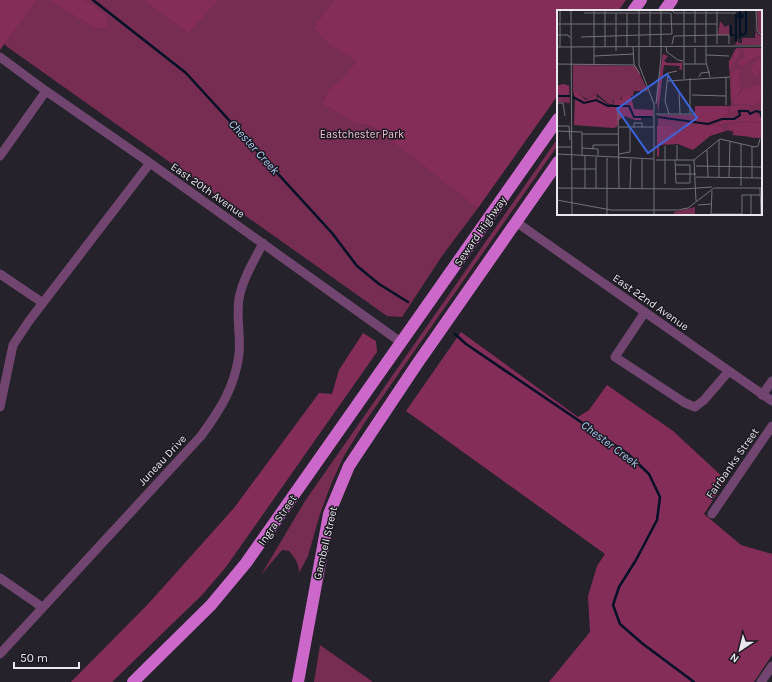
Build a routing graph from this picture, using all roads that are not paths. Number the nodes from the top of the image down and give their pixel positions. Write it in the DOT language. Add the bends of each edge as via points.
graph roads {
  1 [pos="641,0"];
  2 [pos="672,0"];
  3 [pos="634,10"];
  4 [pos="665,10"];
  5 [pos="0,57"];
  6 [pos="46,91"];
  7 [pos="557,120"];
  8 [pos="0,156"];
  9 [pos="150,163"];
  10 [pos="557,163"];
  11 [pos="516,222"];
  12 [pos="263,243"];
  13 [pos="0,274"];
  14 [pos="43,303"];
  15 [pos="645,312"];
  16 [pos="402,342"];
  17 [pos="729,371"];
  18 [pos="772,381"];
  19 [pos="762,395"];
  20 [pos="772,401"];
  21 [pos="0,407"];
  22 [pos="772,426"];
  23 [pos="712,514"];
  24 [pos="0,578"];
  25 [pos="42,607"];
  26 [pos="0,654"];
  27 [pos="772,666"];
  28 [pos="133,682"];
  29 [pos="298,682"];
  30 [pos="761,682"];
  1 -- 3 [label="highway"];
  2 -- 4 [label="highway"];
  5 -- 6 [label="street, East 20th Avenue"];
  6 -- 8 [label="street"];
  6 -- 9 [label="street, East 20th Avenue"];
  7 -- 16 [label="highway, Seward Highway"];
  9 -- 12 [label="street, East 20th Avenue"];
  9 -- 14 [label="street"];
  10 -- 11 [label="highway"];
  11 -- 15 [label="street, East 22nd Avenue"];
  11 -- 29 [label="highway, Gambell Street" via="349,466 329,514"];
  12 -- 16 [label="street, East 20th Avenue"];
  12 -- 25 [label="street, Juneau Drive" via="239,298 239,354 234,381 217,414 201,436"];
  13 -- 14 [label="street"];
  14 -- 21 [label="street" via="13,345"];
  15 -- 17 [label="street, East 22nd Avenue"];
  15 -- 17 [label="street" via="615,357 695,407"];
  16 -- 28 [label="highway, Ingra Street" via="246,563 211,605"];
  17 -- 19 [label="street, East 22nd Avenue"];
  18 -- 19 [label="street"];
  19 -- 20 [label="street, East 22nd Avenue"];
  22 -- 23 [label="street, Fairbanks Street"];
  24 -- 25 [label="street"];
  25 -- 26 [label="street, Juneau Drive"];
  27 -- 30 [label="street"];
}
